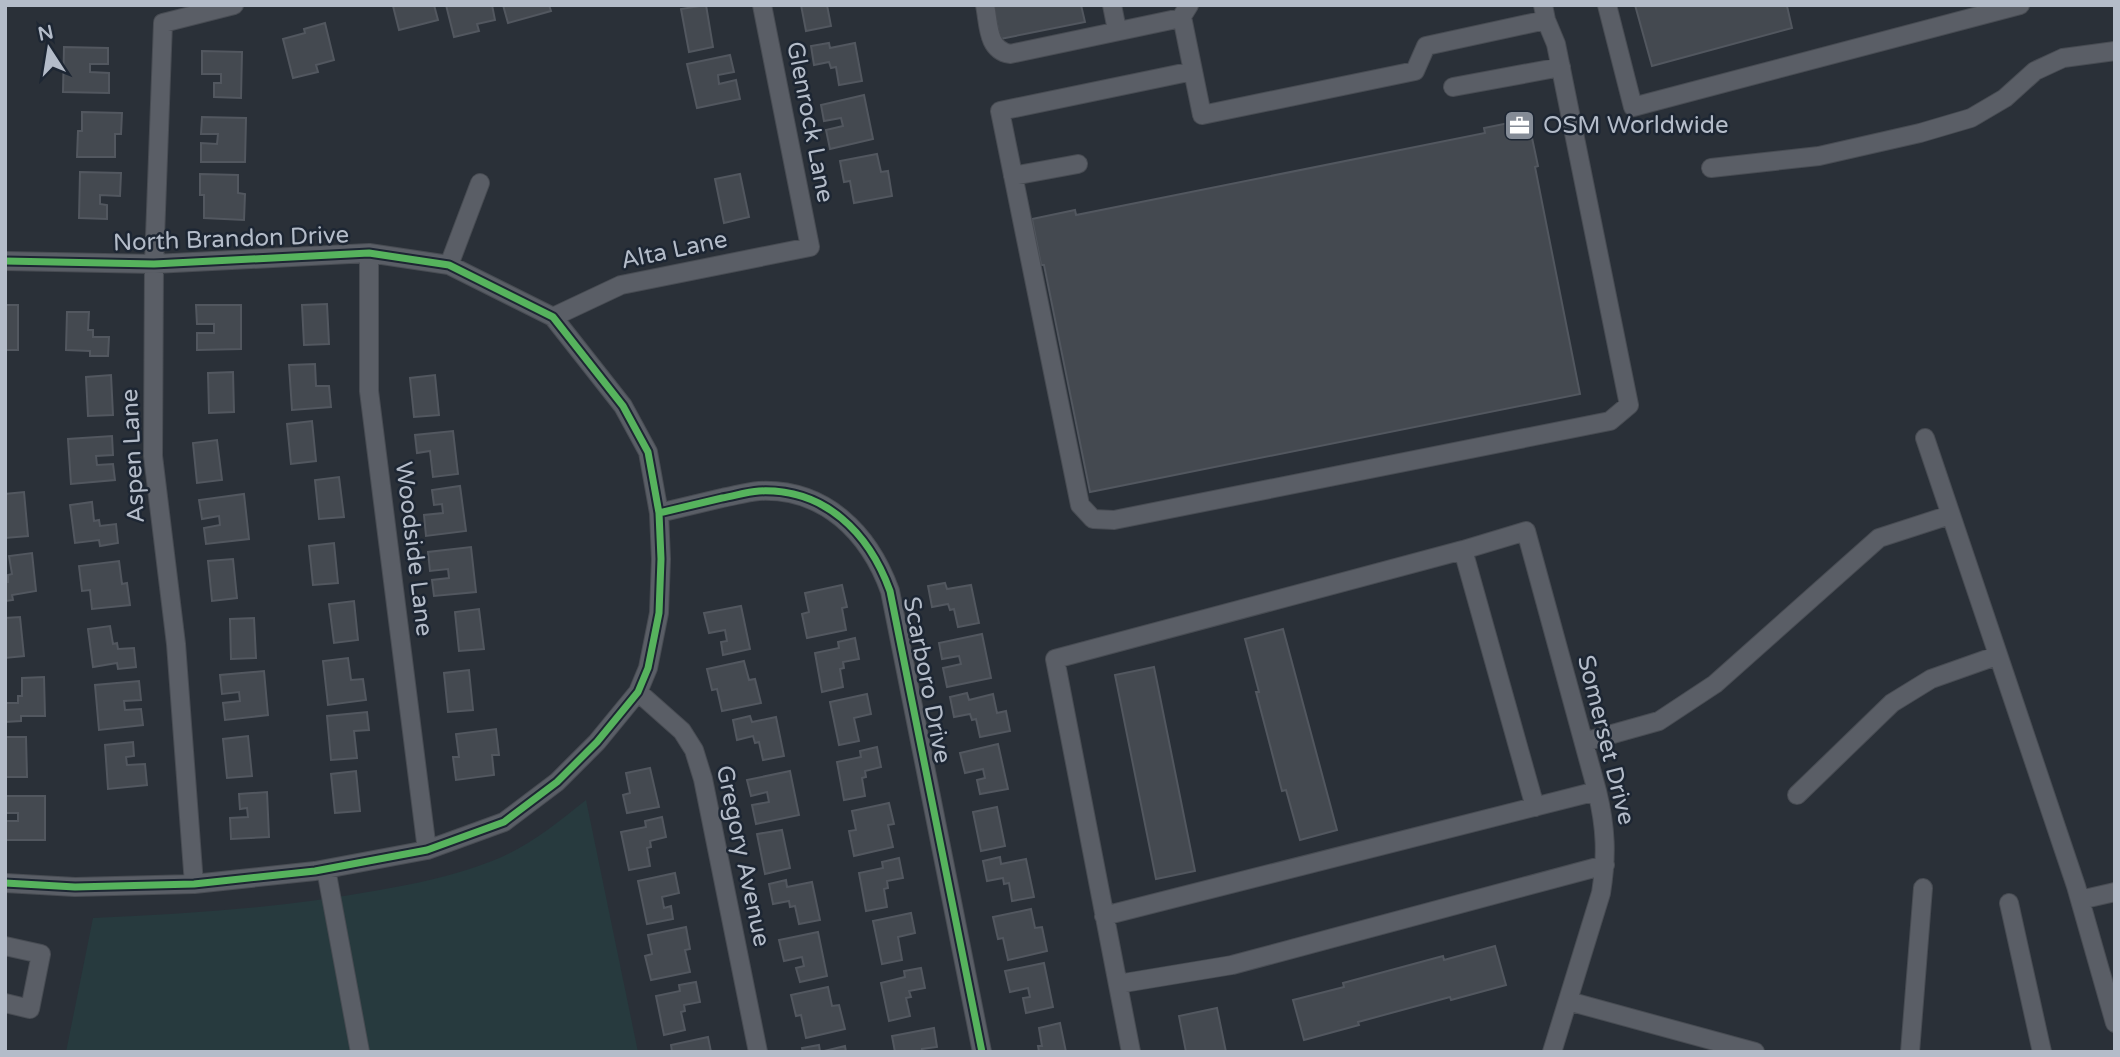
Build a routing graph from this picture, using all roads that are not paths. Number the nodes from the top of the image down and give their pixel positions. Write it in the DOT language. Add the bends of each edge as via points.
graph roads {
  1 [pos="234,5"];
  2 [pos="762,5"];
  3 [pos="985,5"];
  4 [pos="1112,5"];
  5 [pos="1606,5"];
  6 [pos="2020,5"];
  7 [pos="1177,12"];
  8 [pos="1544,13"];
  9 [pos="1117,30"];
  10 [pos="2115,51"];
  11 [pos="1561,67"];
  12 [pos="1193,71"];
  13 [pos="1453,87"];
  14 [pos="1078,164"];
  15 [pos="1711,167"];
  16 [pos="1013,176"];
  17 [pos="480,183"];
  18 [pos="810,247"];
  19 [pos="369,253"];
  20 [pos="5,261"];
  21 [pos="154,264"];
  22 [pos="449,265"];
  23 [pos="553,317"];
  24 [pos="1925,438"];
  25 [pos="659,513"];
  26 [pos="1950,514"];
  27 [pos="1463,550"];
  28 [pos="1997,656"];
  29 [pos="638,692"];
  30 [pos="1584,742"];
  31 [pos="1597,791"];
  32 [pos="1797,795"];
  33 [pos="1535,807"];
  34 [pos="427,850"];
  35 [pos="1605,865"];
  36 [pos="326,869"];
  37 [pos="5,883"];
  38 [pos="194,884"];
  39 [pos="1923,888"];
  40 [pos="2115,892"];
  41 [pos="2080,900"];
  42 [pos="2008,903"];
  43 [pos="1104,916"];
  44 [pos="5,946"];
  45 [pos="1118,984"];
  46 [pos="1568,1001"];
  47 [pos="5,1003"];
  48 [pos="2115,1023"];
  49 [pos="1685,1033"];
  50 [pos="360,1052"];
  51 [pos="758,1052"];
  52 [pos="982,1052"];
  53 [pos="1132,1052"];
  54 [pos="1552,1052"];
  55 [pos="1690,1052"];
  56 [pos="1755,1052"];
  57 [pos="1910,1052"];
  58 [pos="2042,1052"];
  1 -- 21 [label="street, Aspen Lane" via="163,23"];
  2 -- 18 [label="street, Glenrock Lane"];
  3 -- 9 [label="street" via="992,43 1003,53"];
  4 -- 9 [label="street"];
  5 -- 6 [label="street" via="1633,107"];
  7 -- 9 [label="street"];
  7 -- 12 [label="street"];
  8 -- 11 [label="street"];
  8 -- 12 [label="street" via="1426,46 1415,71 1202,115"];
  10 -- 15 [label="street" via="2063,58 2035,71 2005,99 1971,118 1920,133 1819,156"];
  11 -- 13 [label="street"];
  11 -- 16 [label="street" via="1629,405 1610,421 1114,520 1093,519 1080,505"];
  12 -- 16 [label="street" via="1000,111"];
  14 -- 16 [label="street"];
  17 -- 22 [label="street"];
  18 -- 23 [label="street, Alta Lane" via="621,285"];
  19 -- 21 [label="street, North Brandon Drive"];
  19 -- 22 [label="street, North Brandon Drive"];
  19 -- 34 [label="street, Woodside Lane" via="369,391"];
  20 -- 21 [label="street, North Brandon Drive"];
  21 -- 38 [label="street, Aspen Lane" via="153,456 176,644"];
  22 -- 23 [label="street, North Brandon Drive"];
  23 -- 25 [label="street, North Brandon Drive" via="623,406 648,452"];
  24 -- 26 [label="street"];
  25 -- 29 [label="street, North Brandon Drive" via="659,613"];
  25 -- 52 [label="street, Scarboro Drive" via="749,492 788,494 838,516 871,550 890,591"];
  26 -- 28 [label="street"];
  26 -- 30 [label="street" via="1879,538 1715,684 1659,721"];
  27 -- 30 [label="street, Somerset Drive" via="1526,531"];
  27 -- 33 [label="street"];
  27 -- 43 [label="street" via="1055,659"];
  28 -- 32 [label="street" via="1931,679 1892,703"];
  28 -- 41 [label="street"];
  29 -- 34 [label="street, North Brandon Drive" via="597,742 547,790 504,822"];
  29 -- 51 [label="street, Gregory Avenue" via="682,731 694,750"];
  30 -- 31 [label="street, Somerset Drive"];
  31 -- 33 [label="street"];
  31 -- 35 [label="street, Somerset Drive" via="1606,831"];
  33 -- 43 [label="street"];
  34 -- 36 [label="street, North Brandon Drive"];
  35 -- 45 [label="street" via="1232,965"];
  35 -- 46 [label="street, Somerset Drive"];
  36 -- 38 [label="street, North Brandon Drive"];
  36 -- 50 [label="street"];
  37 -- 38 [label="street, North Brandon Drive" via="75,887"];
  39 -- 57 [label="street"];
  40 -- 41 [label="street"];
  41 -- 48 [label="street"];
  42 -- 58 [label="street"];
  43 -- 45 [label="street"];
  44 -- 47 [label="street" via="41,954 30,1009"];
  45 -- 53 [label="street"];
  46 -- 49 [label="street"];
  46 -- 54 [label="street"];
  49 -- 55 [label="street"];
  49 -- 56 [label="street"];
}
